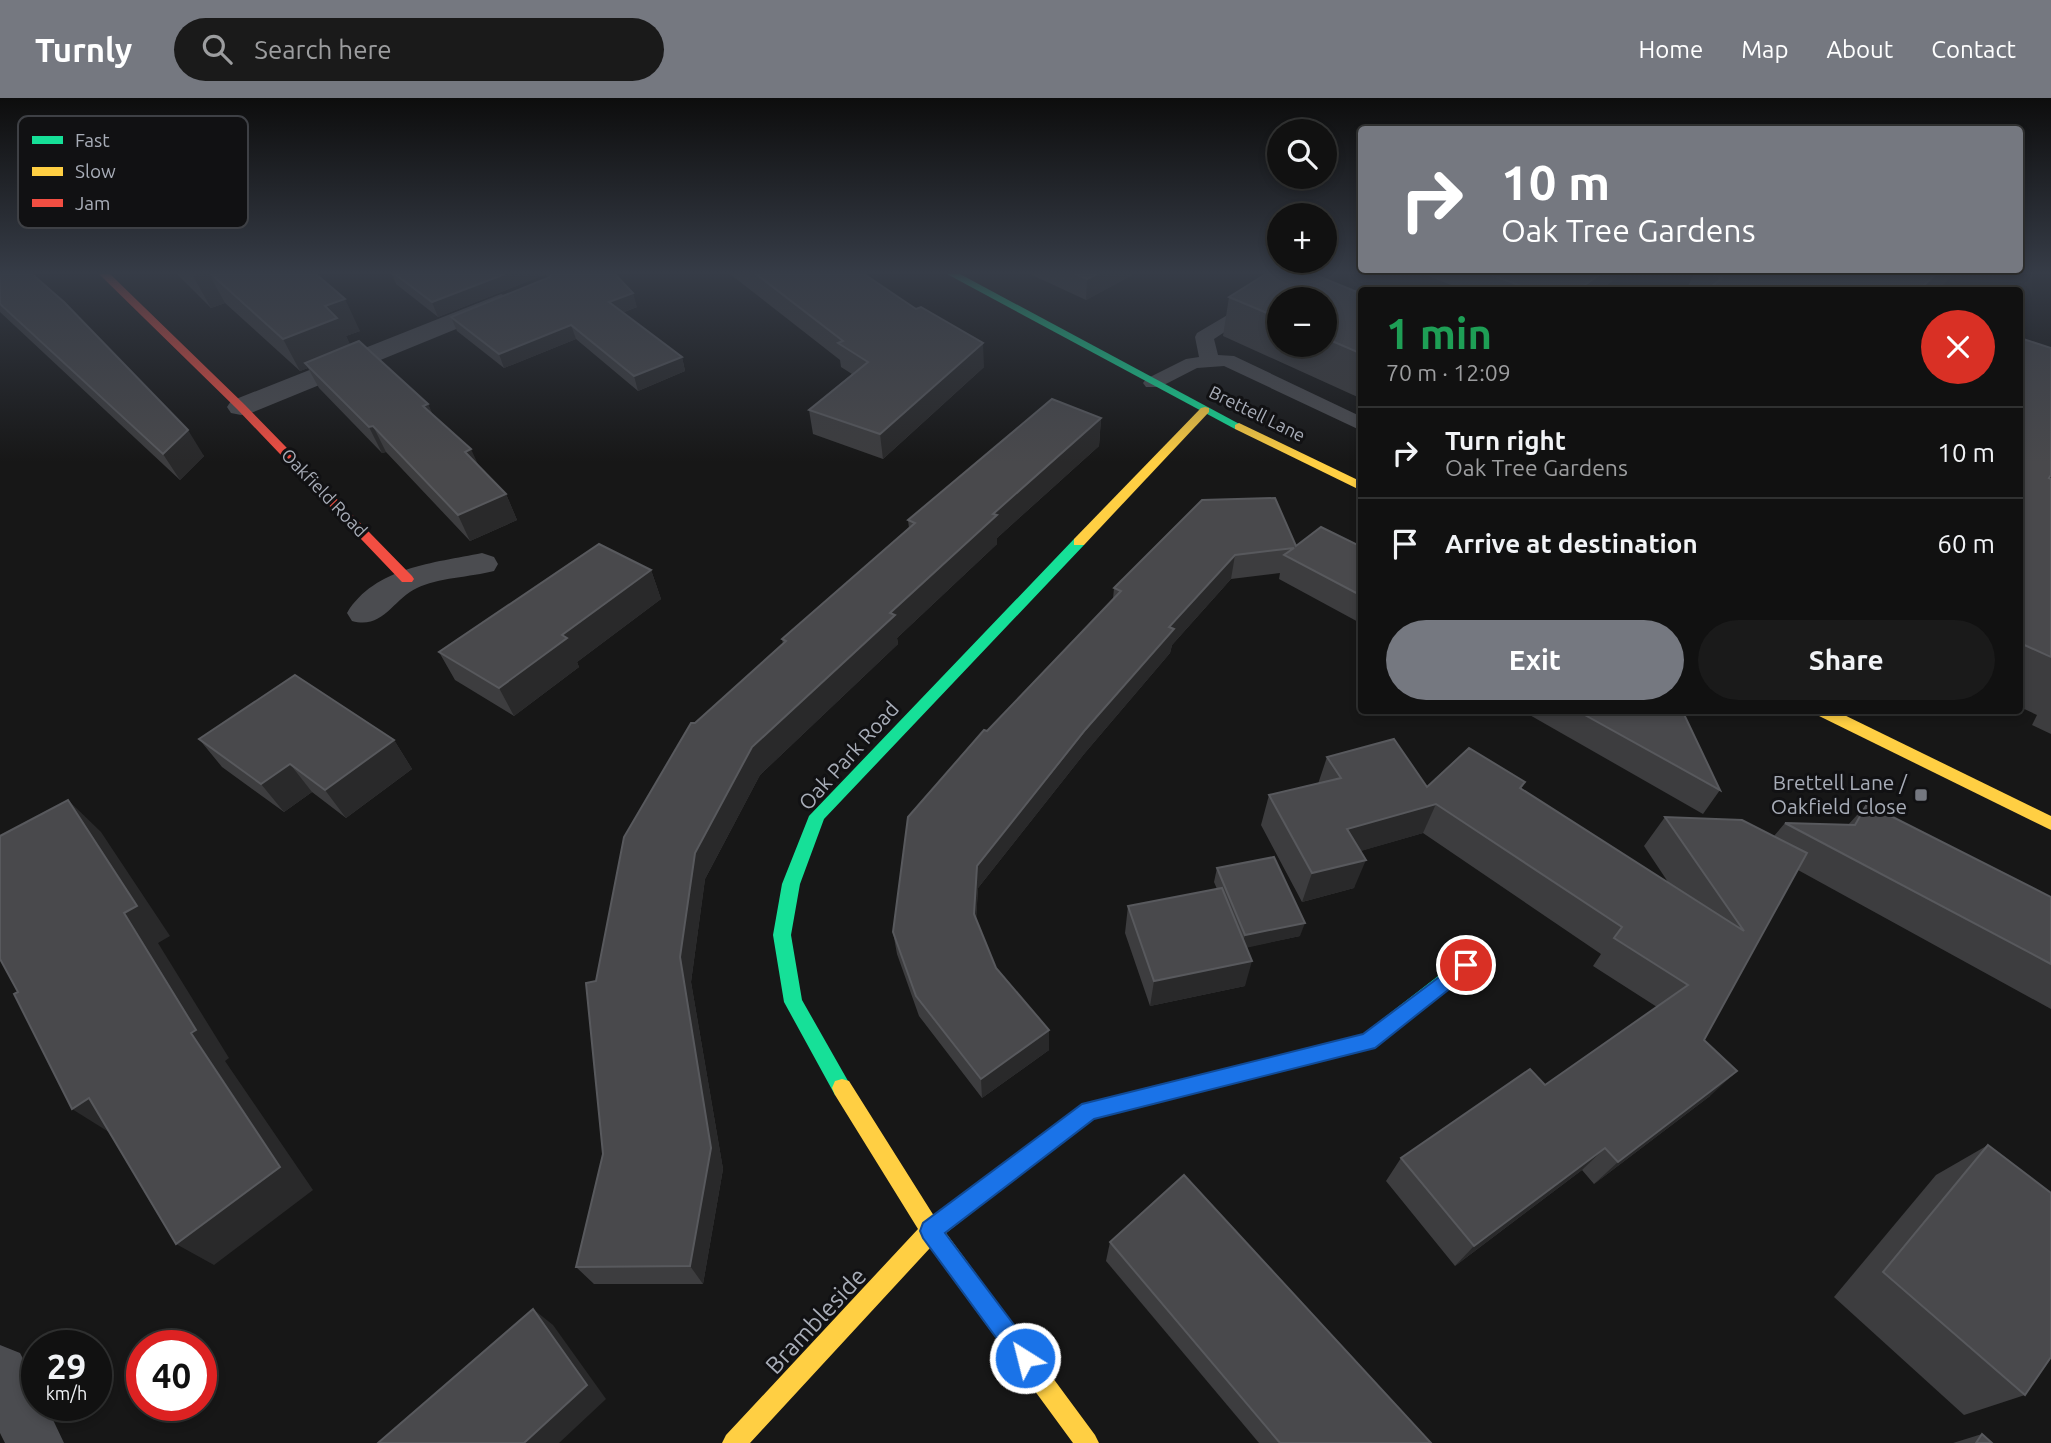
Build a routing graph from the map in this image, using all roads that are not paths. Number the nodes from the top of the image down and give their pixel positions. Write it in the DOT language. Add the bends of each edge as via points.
graph roads {
  1 [pos="169,337"];
  2 [pos="415,337"];
  3 [pos="1068,337"];
  4 [pos="1204,337"];
  5 [pos="1210,360"];
  6 [pos="1153,383"];
  7 [pos="241,407"];
  8 [pos="1205,410"];
  9 [pos="1358,423"];
  10 [pos="1358,485"];
  11 [pos="482,564"];
  12 [pos="407,579"];
  13 [pos="364,613"];
  14 [pos="1828,714"];
  15 [pos="2051,823"];
  16 [pos="1466,965"];
  17 [pos="931,1231"];
  18 [pos="0,1373"];
  19 [pos="35,1443"];
  20 [pos="734,1443"];
  21 [pos="1087,1443"];
  1 -- 7 [label="street, Oakfield Road"];
  2 -- 7 [label="street"];
  3 -- 6 [label="street, Brettell Lane"];
  4 -- 5 [label="lane"];
  5 -- 6 [label="lane" via="1193,363"];
  5 -- 9 [label="lane" via="1227,360"];
  6 -- 8 [label="street, Brettell Lane"];
  7 -- 12 [label="street, Oakfield Road"];
  8 -- 10 [label="street, Brettell Lane"];
  8 -- 17 [label="street, Oak Park Road" via="817,816 791,884 782,935 793,1002"];
  11 -- 12 [label="street"];
  12 -- 13 [label="street"];
  14 -- 15 [label="street"];
  16 -- 17 [label="street, Brambleside" via="1368,1042 1089,1111"];
  17 -- 20 [label="street, Brambleside"];
  17 -- 21 [label="street, Oak Park Road"];
  18 -- 19 [label="street"];
}
